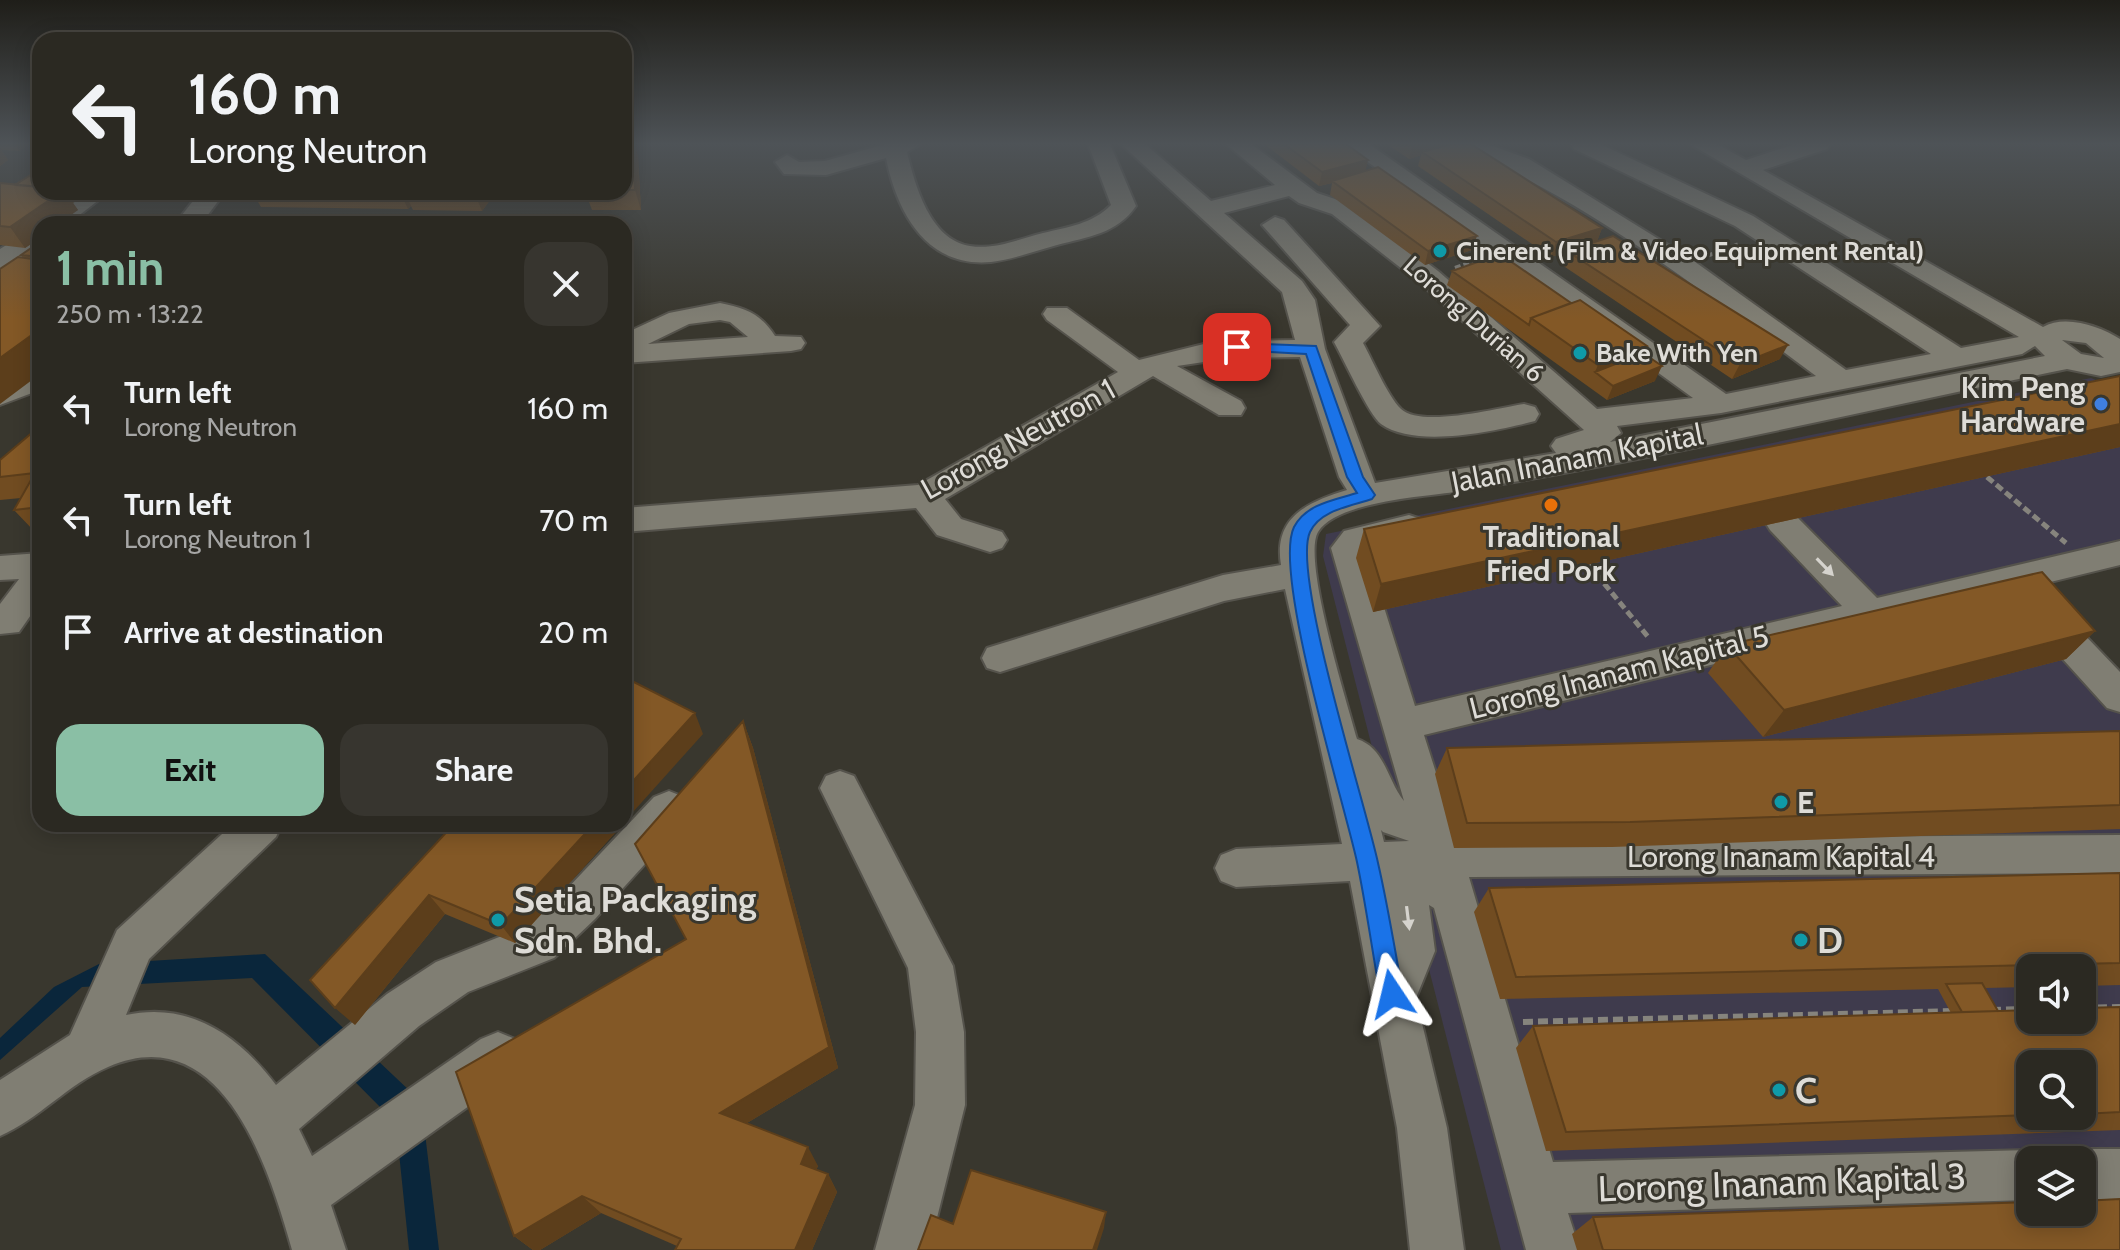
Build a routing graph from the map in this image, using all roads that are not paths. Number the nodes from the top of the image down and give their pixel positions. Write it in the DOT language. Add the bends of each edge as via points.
graph roads {
  1 [pos="82,202"];
  2 [pos="912,202"];
  3 [pos="1123,202"];
  4 [pos="1197,202"];
  5 [pos="1235,202"];
  6 [pos="1321,202"];
  7 [pos="1435,202"];
  8 [pos="1582,202"];
  9 [pos="1701,202"];
  10 [pos="1805,202"];
  11 [pos="1341,209"];
  12 [pos="1206,210"];
  13 [pos="63,216"];
  14 [pos="1275,225"];
  15 [pos="1239,237"];
  16 [pos="32,238"];
  17 [pos="0,261"];
  18 [pos="1057,314"];
  19 [pos="632,341"];
  20 [pos="1311,349"];
  21 [pos="632,353"];
  22 [pos="2094,355"];
  23 [pos="1955,357"];
  24 [pos="1145,368"];
  25 [pos="32,380"];
  26 [pos="1840,380"];
  27 [pos="2074,391"];
  28 [pos="0,396"];
  29 [pos="1721,404"];
  30 [pos="1230,408"];
  31 [pos="1524,414"];
  32 [pos="1588,420"];
  33 [pos="1765,422"];
  34 [pos="1519,471"];
  35 [pos="1366,495"];
  36 [pos="925,496"];
  37 [pos="632,519"];
  38 [pos="1434,522"];
  39 [pos="1782,522"];
  40 [pos="990,540"];
  41 [pos="2104,557"];
  42 [pos="32,565"];
  43 [pos="0,568"];
  44 [pos="1300,574"];
  45 [pos="2011,578"];
  46 [pos="32,587"];
  47 [pos="1868,611"];
  48 [pos="6,622"];
  49 [pos="1000,658"];
  50 [pos="2120,697"];
  51 [pos="1399,725"];
  52 [pos="1334,737"];
  53 [pos="695,780"];
  54 [pos="840,788"];
  55 [pos="253,832"];
  56 [pos="2120,854"];
  57 [pos="1442,859"];
  58 [pos="1368,862"];
  59 [pos="1236,868"];
  60 [pos="1392,994"];
  61 [pos="536,1030"];
  62 [pos="87,1052"];
  63 [pos="0,1111"];
  64 [pos="269,1122"];
  65 [pos="2096,1174"];
  66 [pos="2120,1174"];
  67 [pos="2016,1175"];
  68 [pos="1534,1188"];
  69 [pos="302,1194"];
  70 [pos="319,1250"];
  71 [pos="902,1250"];
  72 [pos="1437,1250"];
  73 [pos="1553,1250"];
  1 -- 13 [label="street"];
  2 -- 3 [label="street" via="924,227 965,254 1010,253 1109,224"];
  4 -- 12 [label="street"];
  5 -- 12 [label="street"];
  6 -- 11 [label="street, Lorong Durian 6"];
  7 -- 29 [label="street"];
  8 -- 26 [label="street" via="1682,265"];
  9 -- 23 [label="street" via="1766,234"];
  10 -- 22 [label="street" via="2014,320"];
  11 -- 14 [label="street"];
  11 -- 32 [label="street, Lorong Durian 6" via="1429,277"];
  12 -- 15 [label="street"];
  14 -- 15 [label="street"];
  14 -- 31 [label="street" via="1366,326 1348,342 1390,416 1410,425 1441,427"];
  15 -- 20 [label="street" via="1293,287 1301,300"];
  16 -- 17 [label="street"];
  18 -- 24 [label="street"];
  19 -- 21 [label="street" via="679,318 732,312 778,344"];
  20 -- 24 [label="street, Lorong Neutron 1" via="1237,347 1187,353"];
  20 -- 35 [label="street"];
  22 -- 23 [label="street"];
  22 -- 27 [label="street"];
  22 -- 33 [label="street, Jalan Inanam Kapital"];
  23 -- 26 [label="street"];
  24 -- 30 [label="street"];
  24 -- 36 [label="street, Lorong Neutron 1"];
  25 -- 28 [label="street"];
  26 -- 29 [label="street"];
  29 -- 32 [label="street"];
  32 -- 33 [label="street" via="1651,425 1749,408"];
  32 -- 34 [label="street" via="1606,433 1574,442"];
  33 -- 34 [label="street, Jalan Inanam Kapital"];
  34 -- 35 [label="street, Jalan Inanam Kapital"];
  35 -- 44 [label="street, Jalan Inanam Kapital" via="1322,509 1302,528 1296,553"];
  36 -- 37 [label="street, Lorong Neutron 1"];
  36 -- 40 [label="street" via="949,527"];
  38 -- 51 [label="street" via="1356,539 1348,548"];
  39 -- 47 [label="street, one-way"];
  41 -- 45 [label="street, Lorong Inanam Kapital 5"];
  42 -- 43 [label="street"];
  44 -- 49 [label="street" via="1223,588"];
  44 -- 52 [label="street, Jalan Inanam Kapital"];
  45 -- 47 [label="street, Lorong Inanam Kapital 5"];
  45 -- 50 [label="street"];
  46 -- 48 [label="street"];
  47 -- 51 [label="street, Lorong Inanam Kapital 5"];
  51 -- 57 [label="street"];
  52 -- 57 [label="street" via="1366,764 1375,794 1391,815 1417,825"];
  52 -- 58 [label="street, Jalan Inanam Kapital"];
  53 -- 64 [label="street" via="538,943 452,977"];
  54 -- 71 [label="street" via="930,966 940,1032 940,1105"];
  55 -- 62 [label="street" via="133,945"];
  56 -- 57 [label="street, Lorong Inanam Kapital 4"];
  57 -- 58 [label="street"];
  57 -- 60 [label="street, one-way" via="1429,881 1411,891 1406,904 1413,960"];
  57 -- 68 [label="street"];
  58 -- 59 [label="street"];
  58 -- 60 [label="street, Jalan Inanam Kapital"];
  60 -- 72 [label="street, Jalan Inanam Kapital" via="1422,1128"];
  61 -- 69 [label="street"];
  62 -- 63 [label="street"];
  62 -- 64 [label="street" via="144,1035 194,1041 232,1068"];
  64 -- 69 [label="street"];
  65 -- 66 [label="street"];
  67 -- 68 [label="street, Lorong Inanam Kapital 3"];
  68 -- 73 [label="street"];
  69 -- 70 [label="street"];
}
